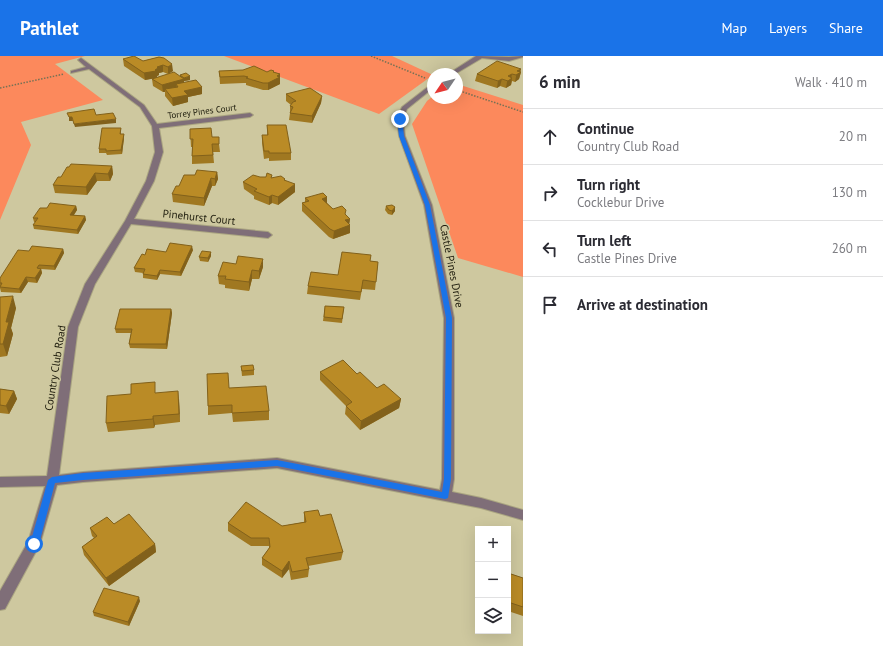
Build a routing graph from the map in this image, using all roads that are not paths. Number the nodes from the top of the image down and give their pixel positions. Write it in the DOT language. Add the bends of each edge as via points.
graph roads {
  1 [pos="480,56"];
  2 [pos="521,56"];
  3 [pos="81,60"];
  4 [pos="91,67"];
  5 [pos="461,68"];
  6 [pos="73,72"];
  7 [pos="427,90"];
  8 [pos="250,115"];
  9 [pos="155,126"];
  10 [pos="129,221"];
  11 [pos="268,235"];
  12 [pos="52,480"];
  13 [pos="0,482"];
  14 [pos="445,496"];
  15 [pos="523,515"];
  16 [pos="0,604"];
  1 -- 2 [label="street" via="509,59"];
  1 -- 5 [label="street"];
  3 -- 4 [label="street, Country Club Road"];
  4 -- 6 [label="street"];
  4 -- 9 [label="street, Country Club Road" via="142,106"];
  7 -- 14 [label="street, Castle Pines Drive" via="404,108 400,119 402,136 428,205 449,318 448,472"];
  8 -- 9 [label="street, Torrey Pines Court"];
  9 -- 10 [label="street, Country Club Road" via="159,152 150,181"];
  10 -- 11 [label="street, Pinehurst Court"];
  10 -- 12 [label="street, Country Club Road" via="90,284 72,326"];
  12 -- 13 [label="street"];
  12 -- 14 [label="street" via="277,463"];
  12 -- 16 [label="street, Country Club Road" via="34,544"];
  14 -- 15 [label="street"];
}
